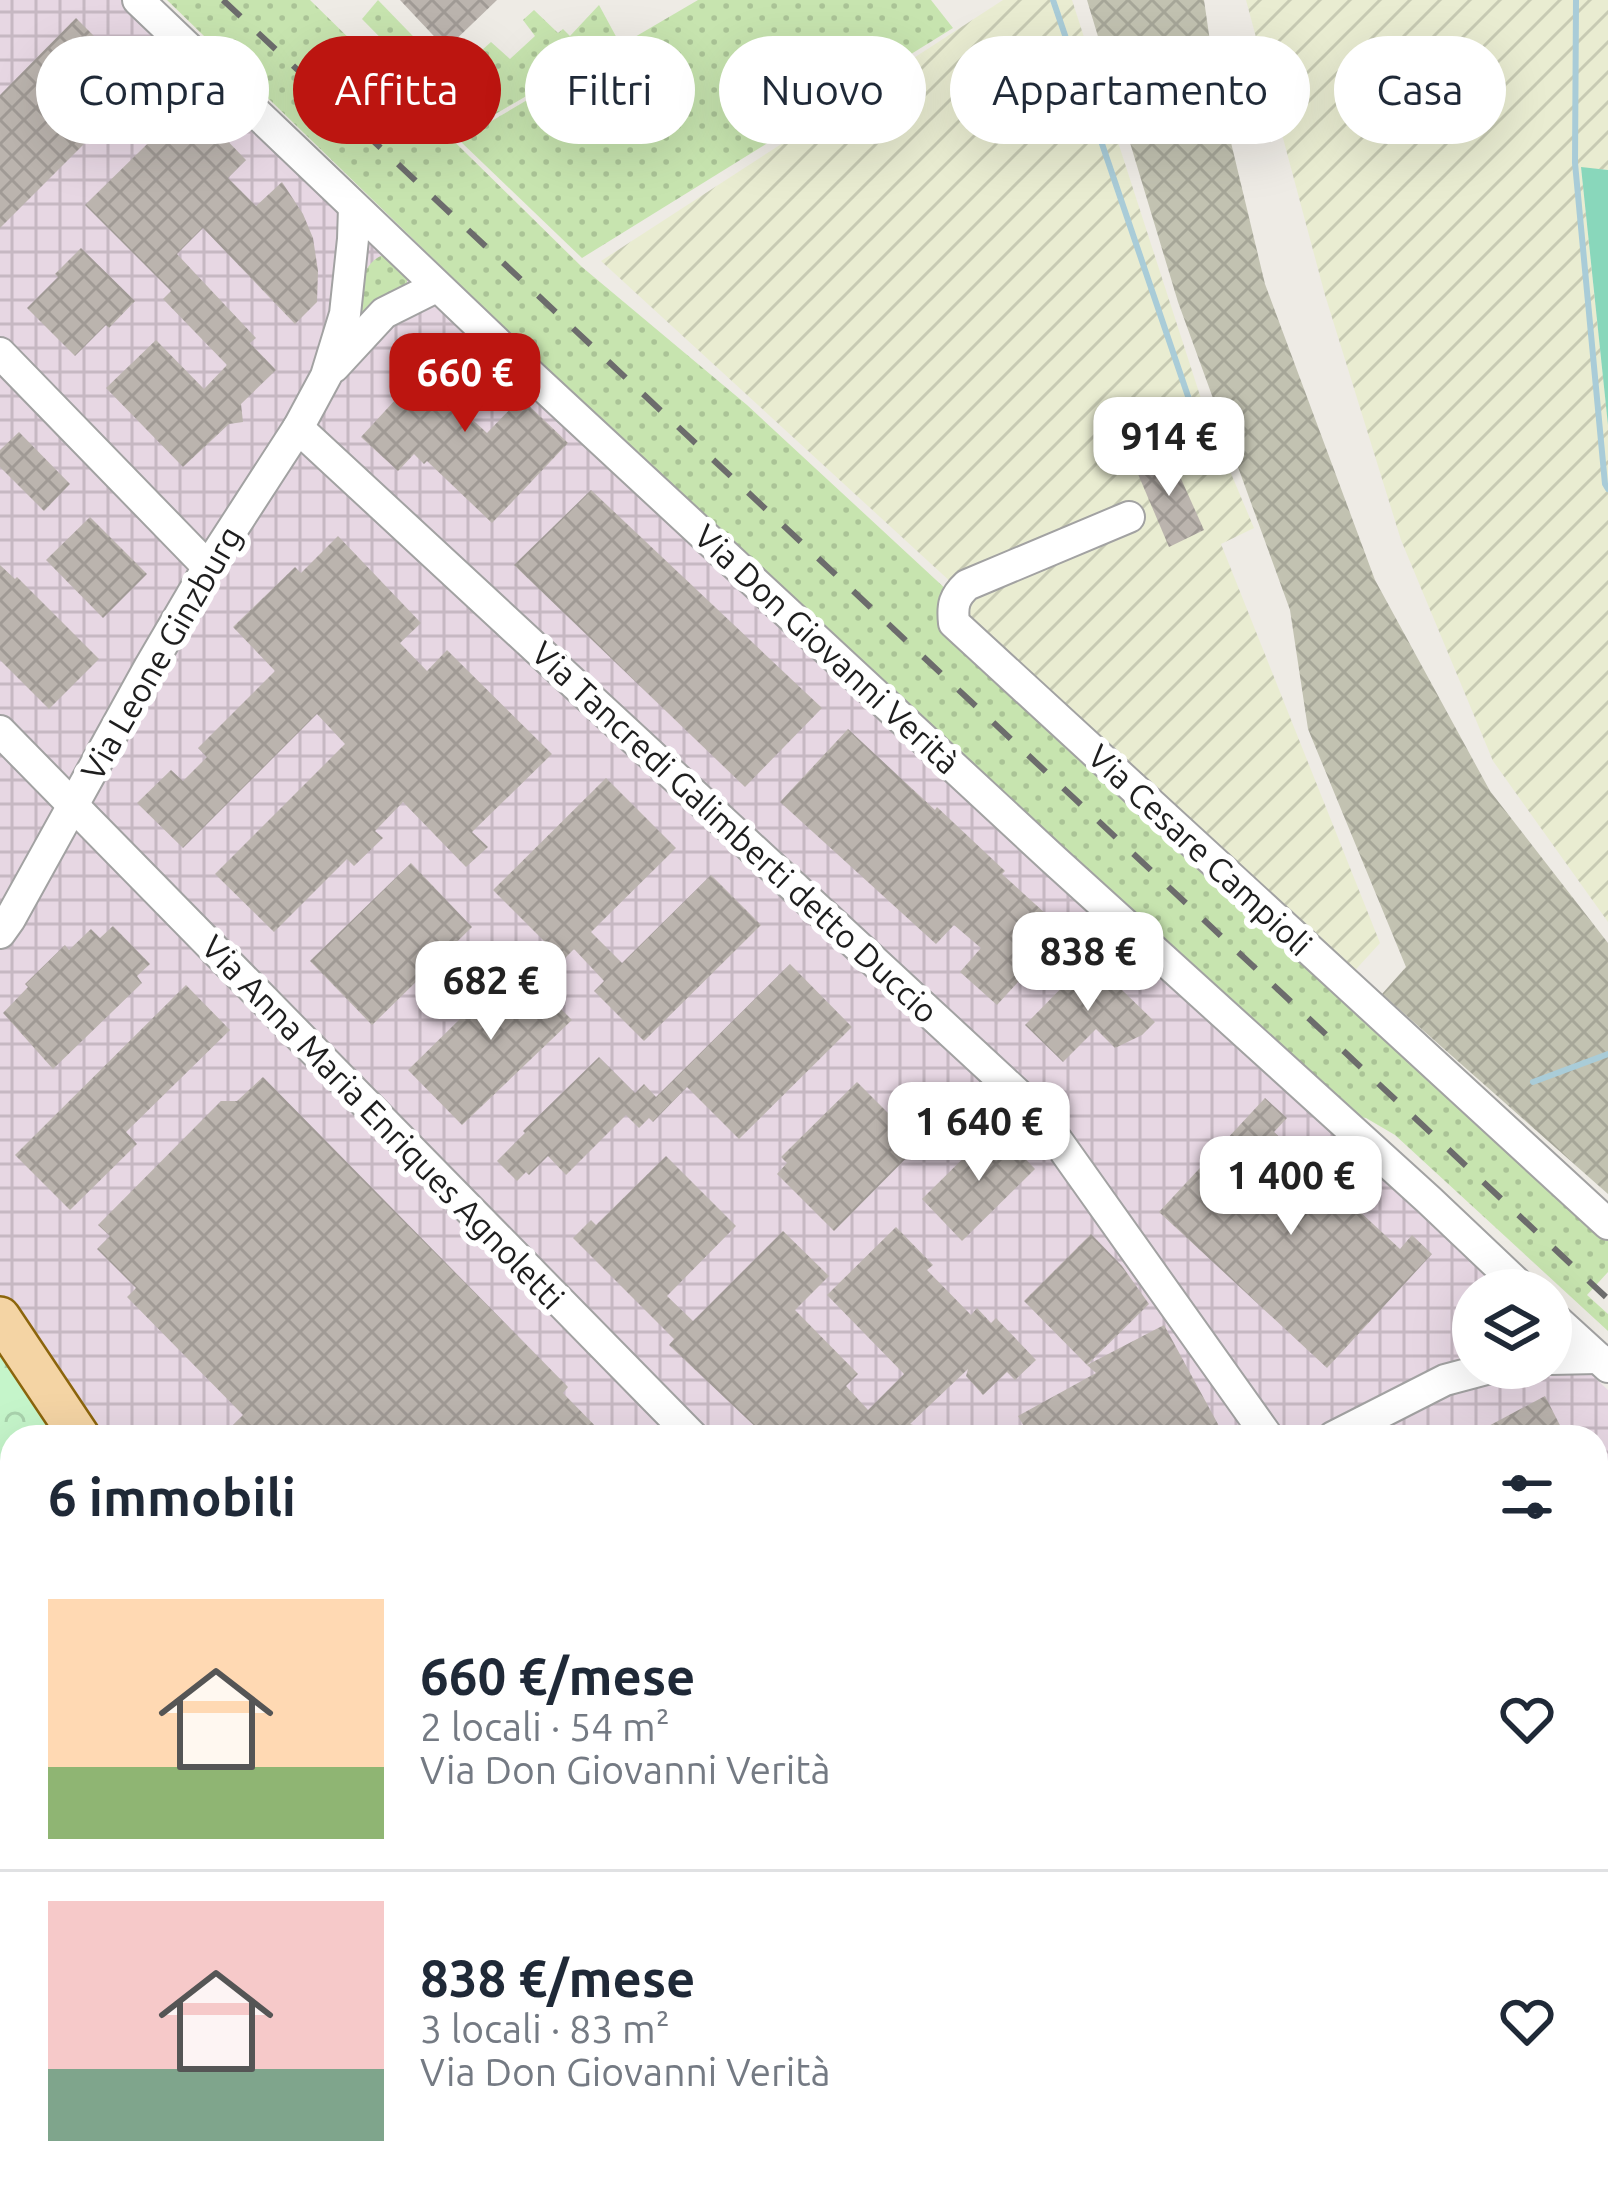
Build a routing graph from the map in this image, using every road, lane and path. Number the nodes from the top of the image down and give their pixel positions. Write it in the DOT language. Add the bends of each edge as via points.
graph roads {
  1 [pos="138,0"];
  2 [pos="354,207"];
  3 [pos="436,286"];
  4 [pos="0,353"];
  5 [pos="326,376"];
  6 [pos="298,428"];
  7 [pos="1129,517"];
  8 [pos="208,567"];
  9 [pos="0,731"];
  10 [pos="74,805"];
  11 [pos="0,933"];
  12 [pos="1608,1224"];
  13 [pos="1480,1250"];
  14 [pos="1487,1269"];
  15 [pos="1501,1269"];
  16 [pos="0,1317"];
  17 [pos="1572,1334"];
  18 [pos="1572,1361"];
  19 [pos="1603,1363"];
  20 [pos="1452,1373"];
  21 [pos="1452,1378"];
  22 [pos="1445,1380"];
  23 [pos="72,1425"];
  24 [pos="681,1425"];
  25 [pos="1259,1425"];
  26 [pos="1357,1425"];
  1 -- 2 [label="street, Via Don Giovanni Verità"];
  2 -- 3 [label="street, Via Don Giovanni Verità"];
  2 -- 5 [label="street, Via Leone Ginzburg" via="345,314"];
  3 -- 5 [label="street, Via Leone Ginzburg" via="384,313"];
  3 -- 13 [label="street, Via Don Giovanni Verità"];
  4 -- 8 [label="street"];
  5 -- 6 [label="street, Via Leone Ginzburg"];
  6 -- 8 [label="street, Via Leone Ginzburg"];
  6 -- 25 [label="street, Via Tancredi Galimberti detto Duccio" via="1037,1112"];
  7 -- 12 [label="street, Via Cesare Campioli" via="967,585 952,608 954,622"];
  8 -- 10 [label="street, Via Leone Ginzburg"];
  9 -- 10 [label="street, Via Anna Maria Enriques Agnoletti"];
  10 -- 11 [label="street, Via Leone Ginzburg"];
  10 -- 24 [label="street, Via Anna Maria Enriques Agnoletti"];
  13 -- 14 [label="street"];
  13 -- 15 [label="street, Via Don Giovanni Verità"];
  16 -- 23 [label="main road"];
  17 -- 19 [label="street"];
  18 -- 19 [label="street"];
  20 -- 22 [label="street"];
  21 -- 22 [label="street"];
  22 -- 26 [label="street"];
}
